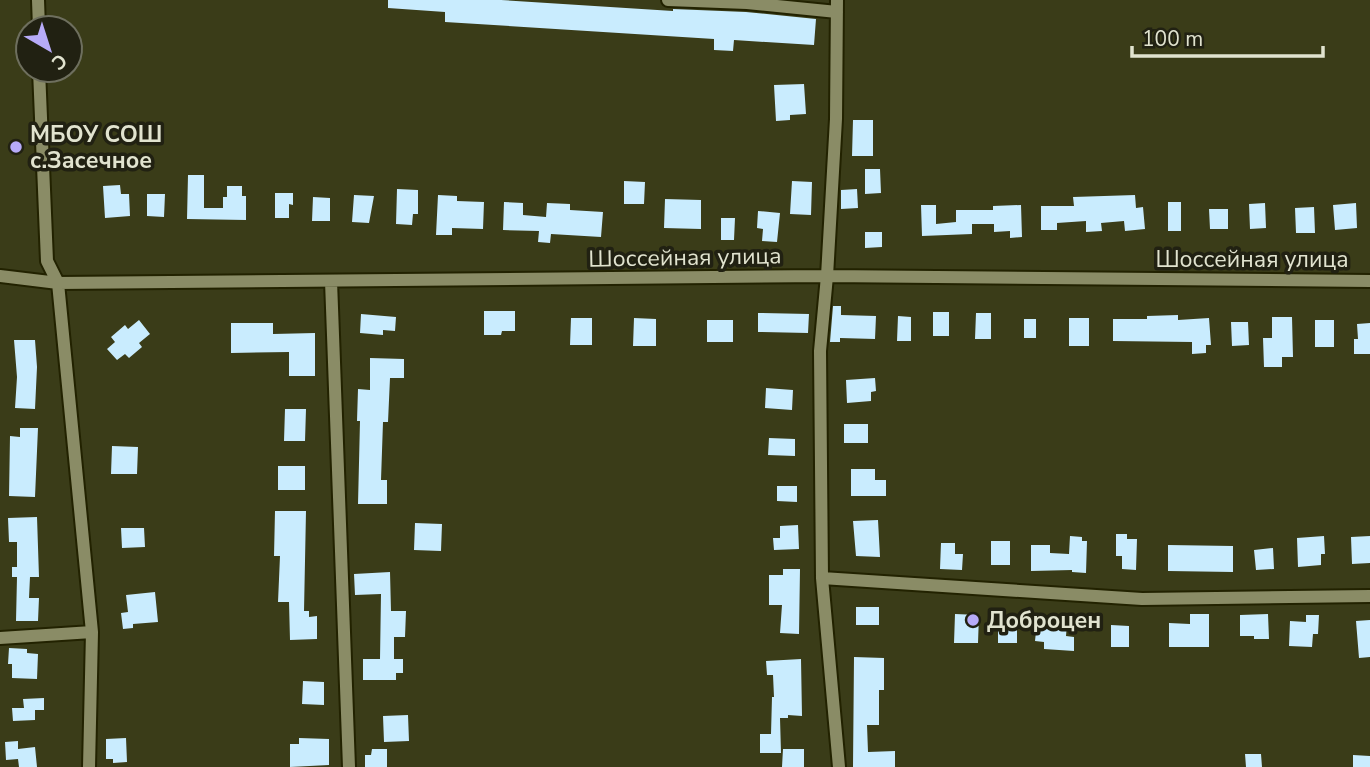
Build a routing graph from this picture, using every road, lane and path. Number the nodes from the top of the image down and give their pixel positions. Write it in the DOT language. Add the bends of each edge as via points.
graph roads {
  1 [pos="668,0"];
  2 [pos="837,6"];
  3 [pos="40,84"];
  4 [pos="0,276"];
  5 [pos="827,276"];
  6 [pos="331,281"];
  7 [pos="1370,281"];
  8 [pos="58,283"];
  9 [pos="822,578"];
  10 [pos="1370,596"];
  11 [pos="92,632"];
  12 [pos="0,638"];
  13 [pos="89,767"];
  14 [pos="349,767"];
  15 [pos="839,767"];
  1 -- 2 [label="street"];
  2 -- 5 [label="street"];
  3 -- 8 [label="street" via="47,261"];
  4 -- 8 [label="street, Шоссейная улица"];
  5 -- 6 [label="street, Шоссейная улица"];
  5 -- 7 [label="street, Шоссейная улица"];
  5 -- 9 [label="street" via="820,351"];
  6 -- 8 [label="street, Шоссейная улица"];
  6 -- 14 [label="street"];
  8 -- 11 [label="street"];
  9 -- 10 [label="street" via="1143,599"];
  9 -- 15 [label="street"];
  11 -- 12 [label="street"];
  11 -- 13 [label="street"];
}
